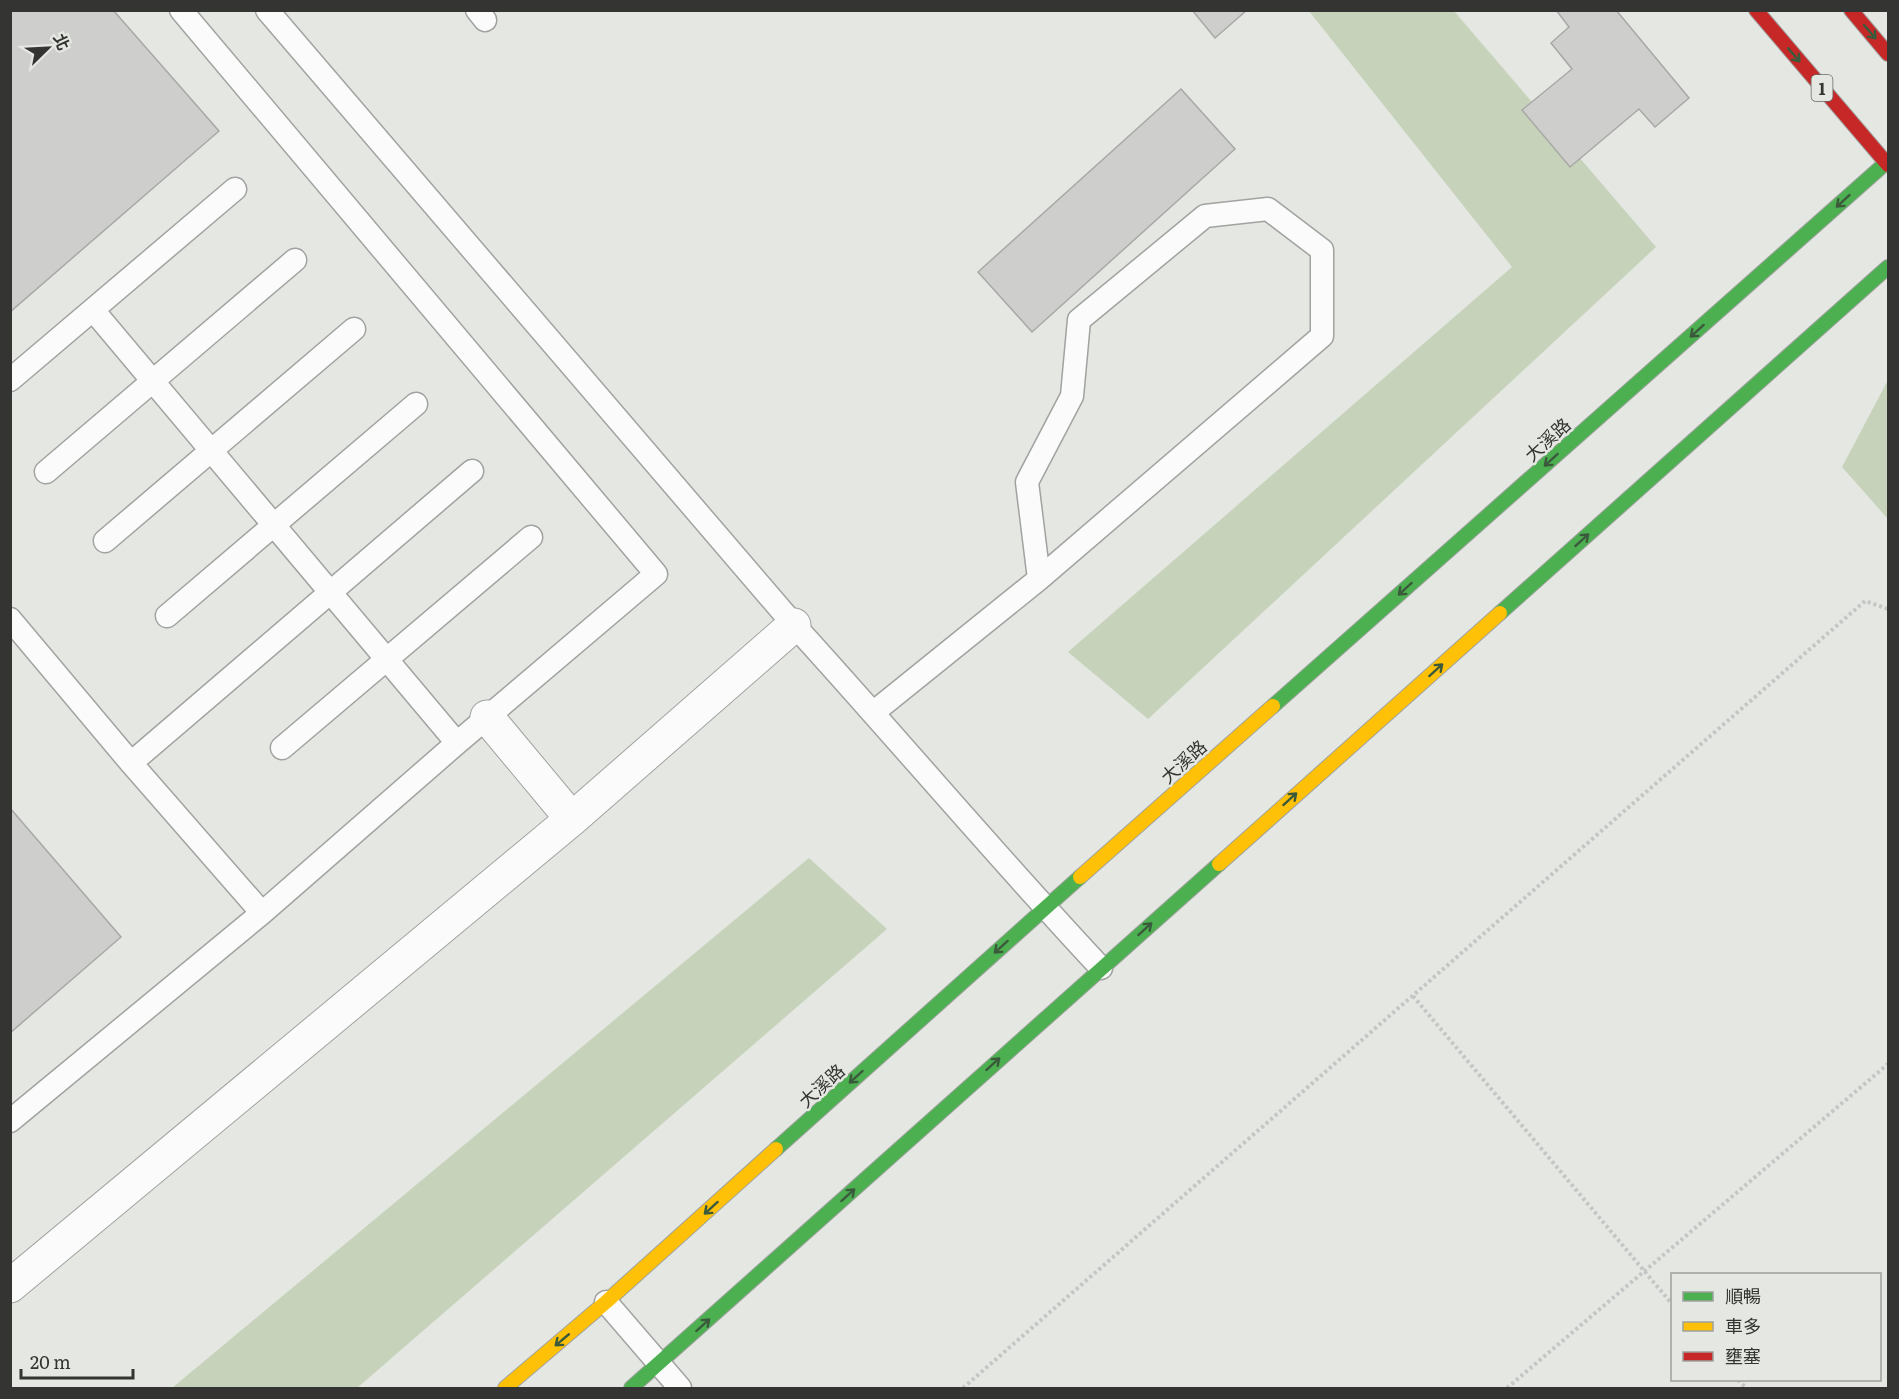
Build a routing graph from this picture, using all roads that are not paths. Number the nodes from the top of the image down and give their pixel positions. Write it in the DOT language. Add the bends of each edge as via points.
graph roads {
  1 [pos="181,10"];
  2 [pos="267,10"];
  3 [pos="1756,10"];
  4 [pos="1851,10"];
  5 [pos="1888,54"];
  6 [pos="1888,163"];
  7 [pos="235,189"];
  8 [pos="296,260"];
  9 [pos="1888,267"];
  10 [pos="93,310"];
  11 [pos="354,329"];
  12 [pos="10,380"];
  13 [pos="153,382"];
  14 [pos="416,404"];
  15 [pos="211,450"];
  16 [pos="472,471"];
  17 [pos="46,472"];
  18 [pos="274,525"];
  19 [pos="531,537"];
  20 [pos="105,541"];
  21 [pos="1039,579"];
  22 [pos="330,592"];
  23 [pos="167,616"];
  24 [pos="10,619"];
  25 [pos="794,625"];
  26 [pos="387,659"];
  27 [pos="874,712"];
  28 [pos="487,717"];
  29 [pos="457,743"];
  30 [pos="282,748"];
  31 [pos="131,763"];
  32 [pos="572,819"];
  33 [pos="1045,908"];
  34 [pos="262,913"];
  35 [pos="1101,968"];
  36 [pos="10,1121"];
  37 [pos="10,1286"];
  38 [pos="606,1302"];
  39 [pos="660,1364"];
  40 [pos="505,1389"];
  41 [pos="631,1389"];
  42 [pos="680,1389"];
  1 -- 28 [label="lane" via="657,574"];
  2 -- 25 [label="lane"];
  3 -- 6 [label="main road, 1, one-way"];
  4 -- 5 [label="main road, one-way"];
  6 -- 33 [label="main road, 大溪路, one-way"];
  7 -- 10 [label="lane"];
  8 -- 13 [label="lane"];
  35 -- 9 [label="main road, one-way"];
  10 -- 12 [label="lane"];
  10 -- 13 [label="lane"];
  11 -- 15 [label="lane"];
  13 -- 15 [label="lane"];
  13 -- 17 [label="lane"];
  14 -- 18 [label="lane"];
  15 -- 18 [label="lane"];
  15 -- 20 [label="lane"];
  16 -- 22 [label="lane"];
  18 -- 22 [label="lane"];
  18 -- 23 [label="lane"];
  19 -- 26 [label="lane"];
  21 -- 21 [label="lane" via="1322,336 1322,250 1268,209 1205,216 1079,320 1072,396 1027,483"];
  21 -- 27 [label="lane"];
  22 -- 26 [label="lane"];
  22 -- 31 [label="lane"];
  24 -- 31 [label="lane"];
  25 -- 27 [label="lane"];
  25 -- 32 [label="street"];
  26 -- 29 [label="lane"];
  26 -- 30 [label="lane"];
  27 -- 33 [label="lane"];
  28 -- 29 [label="lane"];
  28 -- 32 [label="street"];
  29 -- 34 [label="lane"];
  31 -- 34 [label="lane"];
  32 -- 37 [label="street"];
  33 -- 35 [label="lane"];
  33 -- 38 [label="main road, 大溪路, one-way"];
  34 -- 36 [label="lane"];
  39 -- 35 [label="main road, one-way"];
  38 -- 39 [label="lane"];
  38 -- 40 [label="main road, 大溪路, one-way"];
  39 -- 41 [label="main road"];
  39 -- 42 [label="lane"];
}
